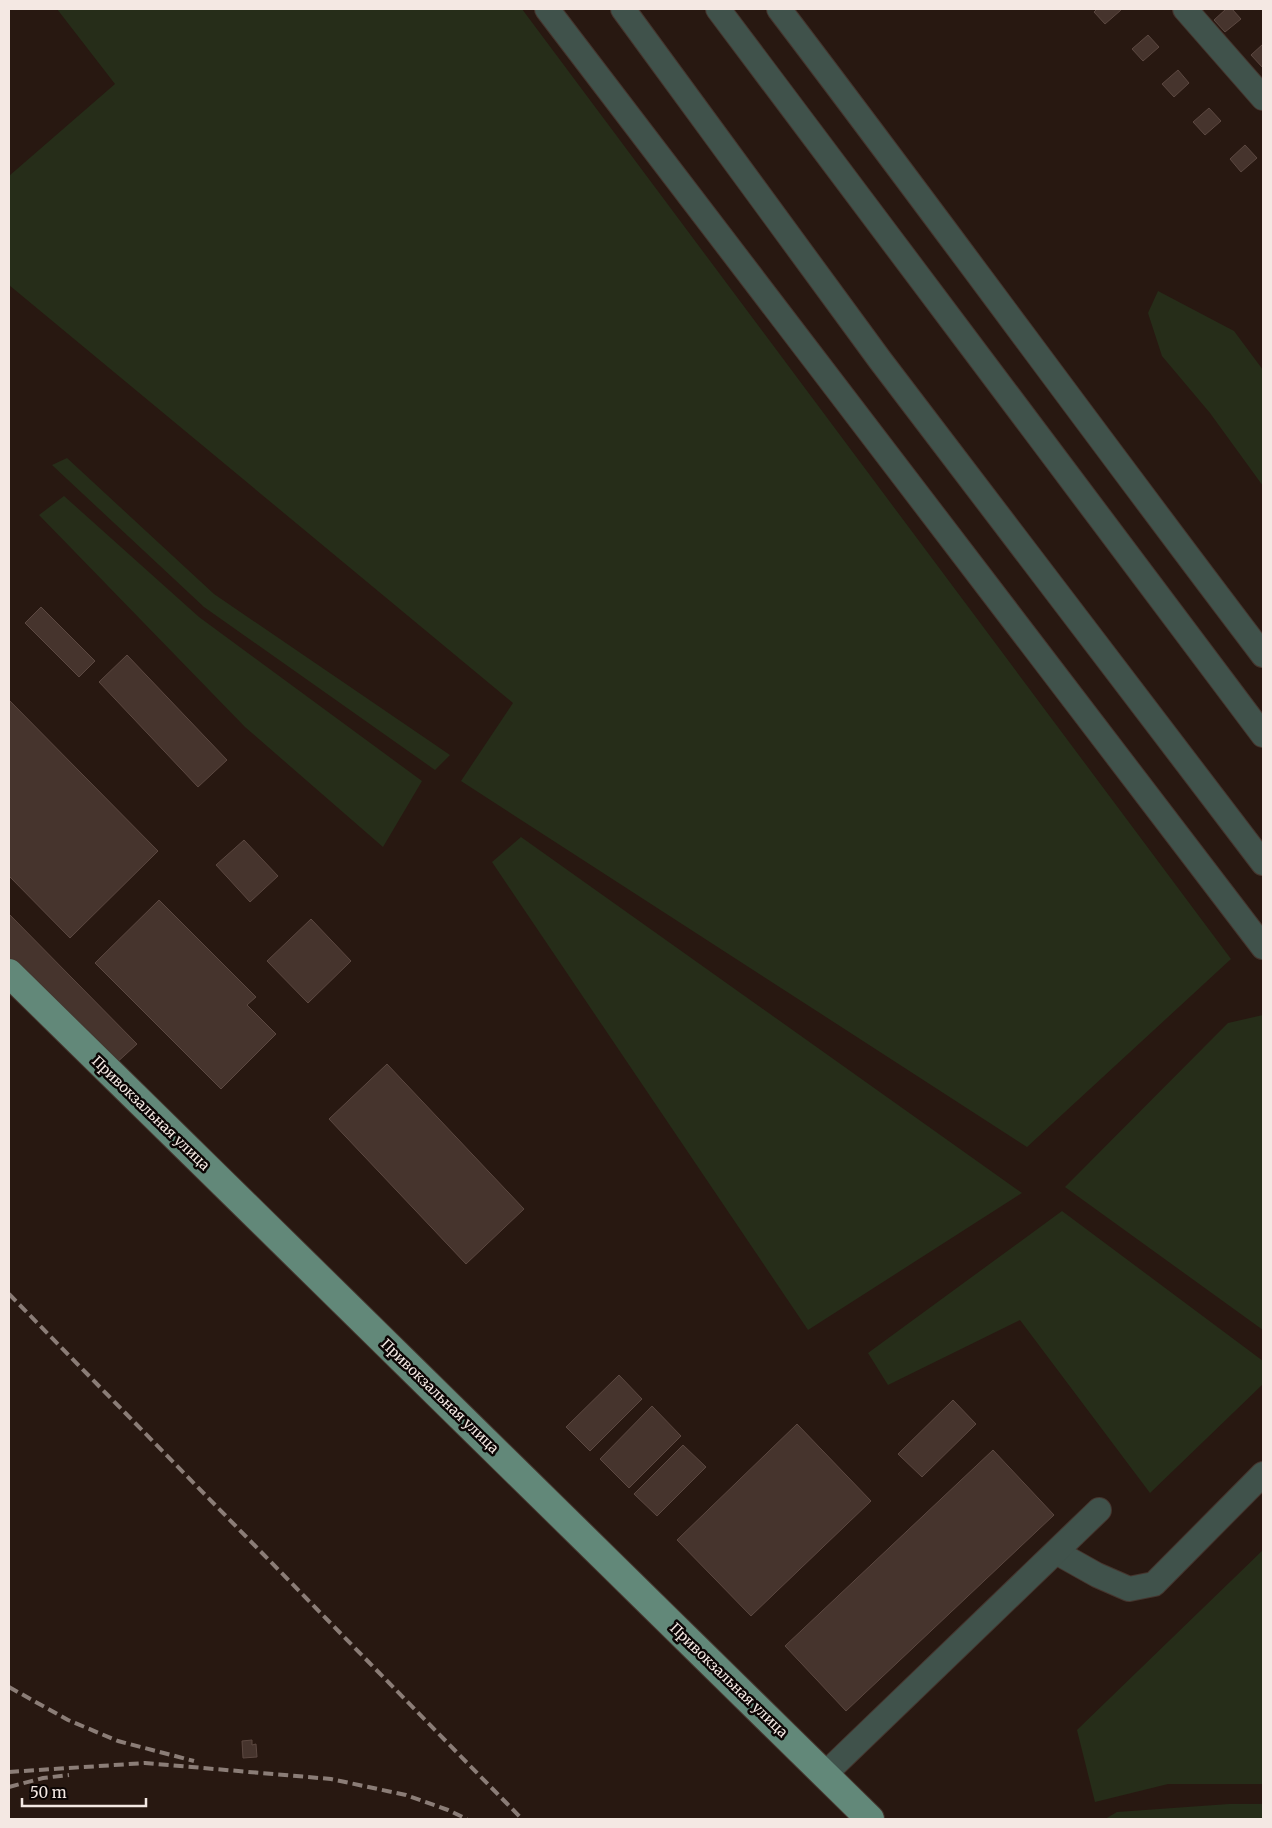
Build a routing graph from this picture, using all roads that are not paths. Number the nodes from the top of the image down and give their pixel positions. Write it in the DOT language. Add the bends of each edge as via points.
graph roads {
  1 [pos="547,9"];
  2 [pos="623,9"];
  3 [pos="718,9"];
  4 [pos="779,9"];
  5 [pos="1185,9"];
  6 [pos="1263,98"];
  7 [pos="1263,655"];
  8 [pos="1263,735"];
  9 [pos="1263,863"];
  10 [pos="1263,947"];
  11 [pos="9,974"];
  12 [pos="1263,1474"];
  13 [pos="1099,1510"];
  14 [pos="1056,1552"];
  15 [pos="825,1774"];
  16 [pos="870,1819"];
  1 -- 10 [label="street"];
  2 -- 9 [label="street" via="880,360"];
  3 -- 8 [label="street"];
  4 -- 7 [label="street"];
  5 -- 6 [label="street"];
  11 -- 15 [label="main road, Привокзальная улица"];
  12 -- 14 [label="street" via="1154,1584 1129,1589"];
  13 -- 14 [label="street"];
  14 -- 15 [label="street"];
  15 -- 16 [label="main road, Привокзальная улица"];
}
